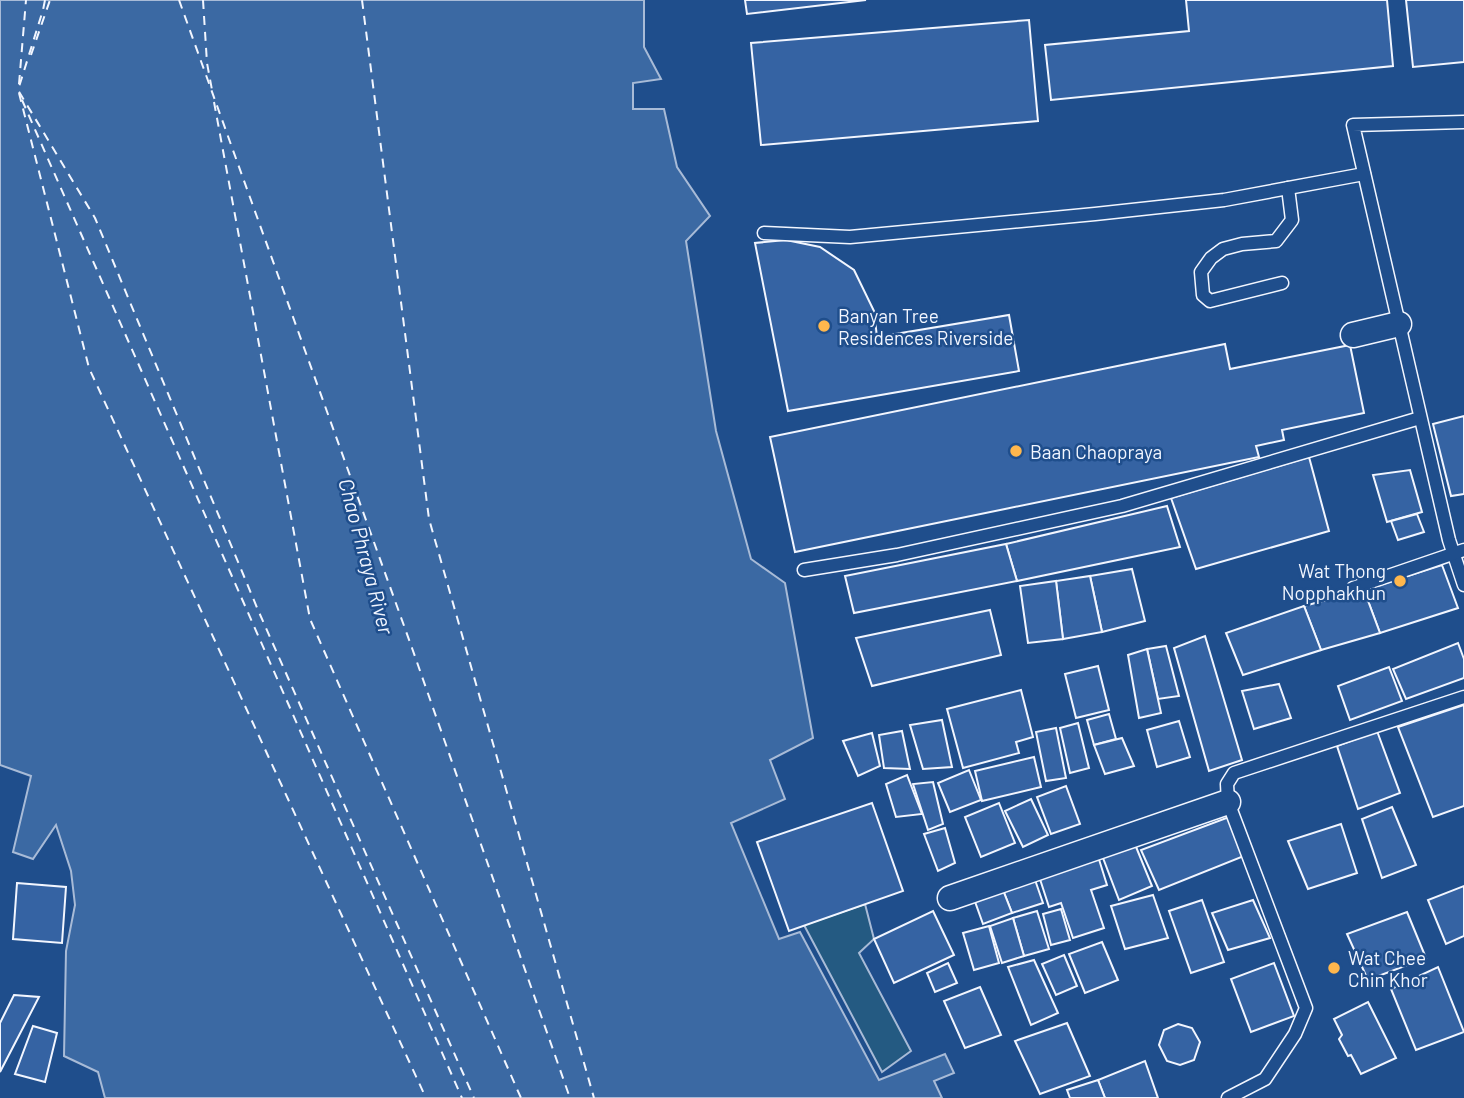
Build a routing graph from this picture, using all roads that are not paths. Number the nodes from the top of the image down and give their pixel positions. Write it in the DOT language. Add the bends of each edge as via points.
graph roads {
  1 [pos="1464,121"];
  2 [pos="1364,174"];
  3 [pos="1288,188"];
  4 [pos="764,233"];
  5 [pos="1282,283"];
  6 [pos="1399,324"];
  7 [pos="1353,335"];
  8 [pos="1420,418"];
  9 [pos="1459,552"];
  10 [pos="804,570"];
  11 [pos="1464,585"];
  12 [pos="1353,588"];
  13 [pos="1464,697"];
  14 [pos="1228,802"];
  15 [pos="950,898"];
  16 [pos="1228,1098"];
  1 -- 2 [label="lane" via="1353,125"];
  2 -- 3 [label="lane"];
  2 -- 6 [label="lane"];
  3 -- 4 [label="lane" via="1224,201 850,237"];
  3 -- 5 [label="lane" via="1292,220 1276,241 1223,249 1201,272 1203,295 1210,301"];
  6 -- 7 [label="street"];
  6 -- 8 [label="lane"];
  8 -- 9 [label="lane" via="1449,540"];
  8 -- 10 [label="lane" via="1122,506 897,555"];
  9 -- 11 [label="lane"];
  9 -- 12 [label="lane"];
  13 -- 14 [label="lane" via="1234,773 1227,784"];
  14 -- 15 [label="street"];
  14 -- 16 [label="lane" via="1306,1007 1295,1034 1265,1079"];
}
